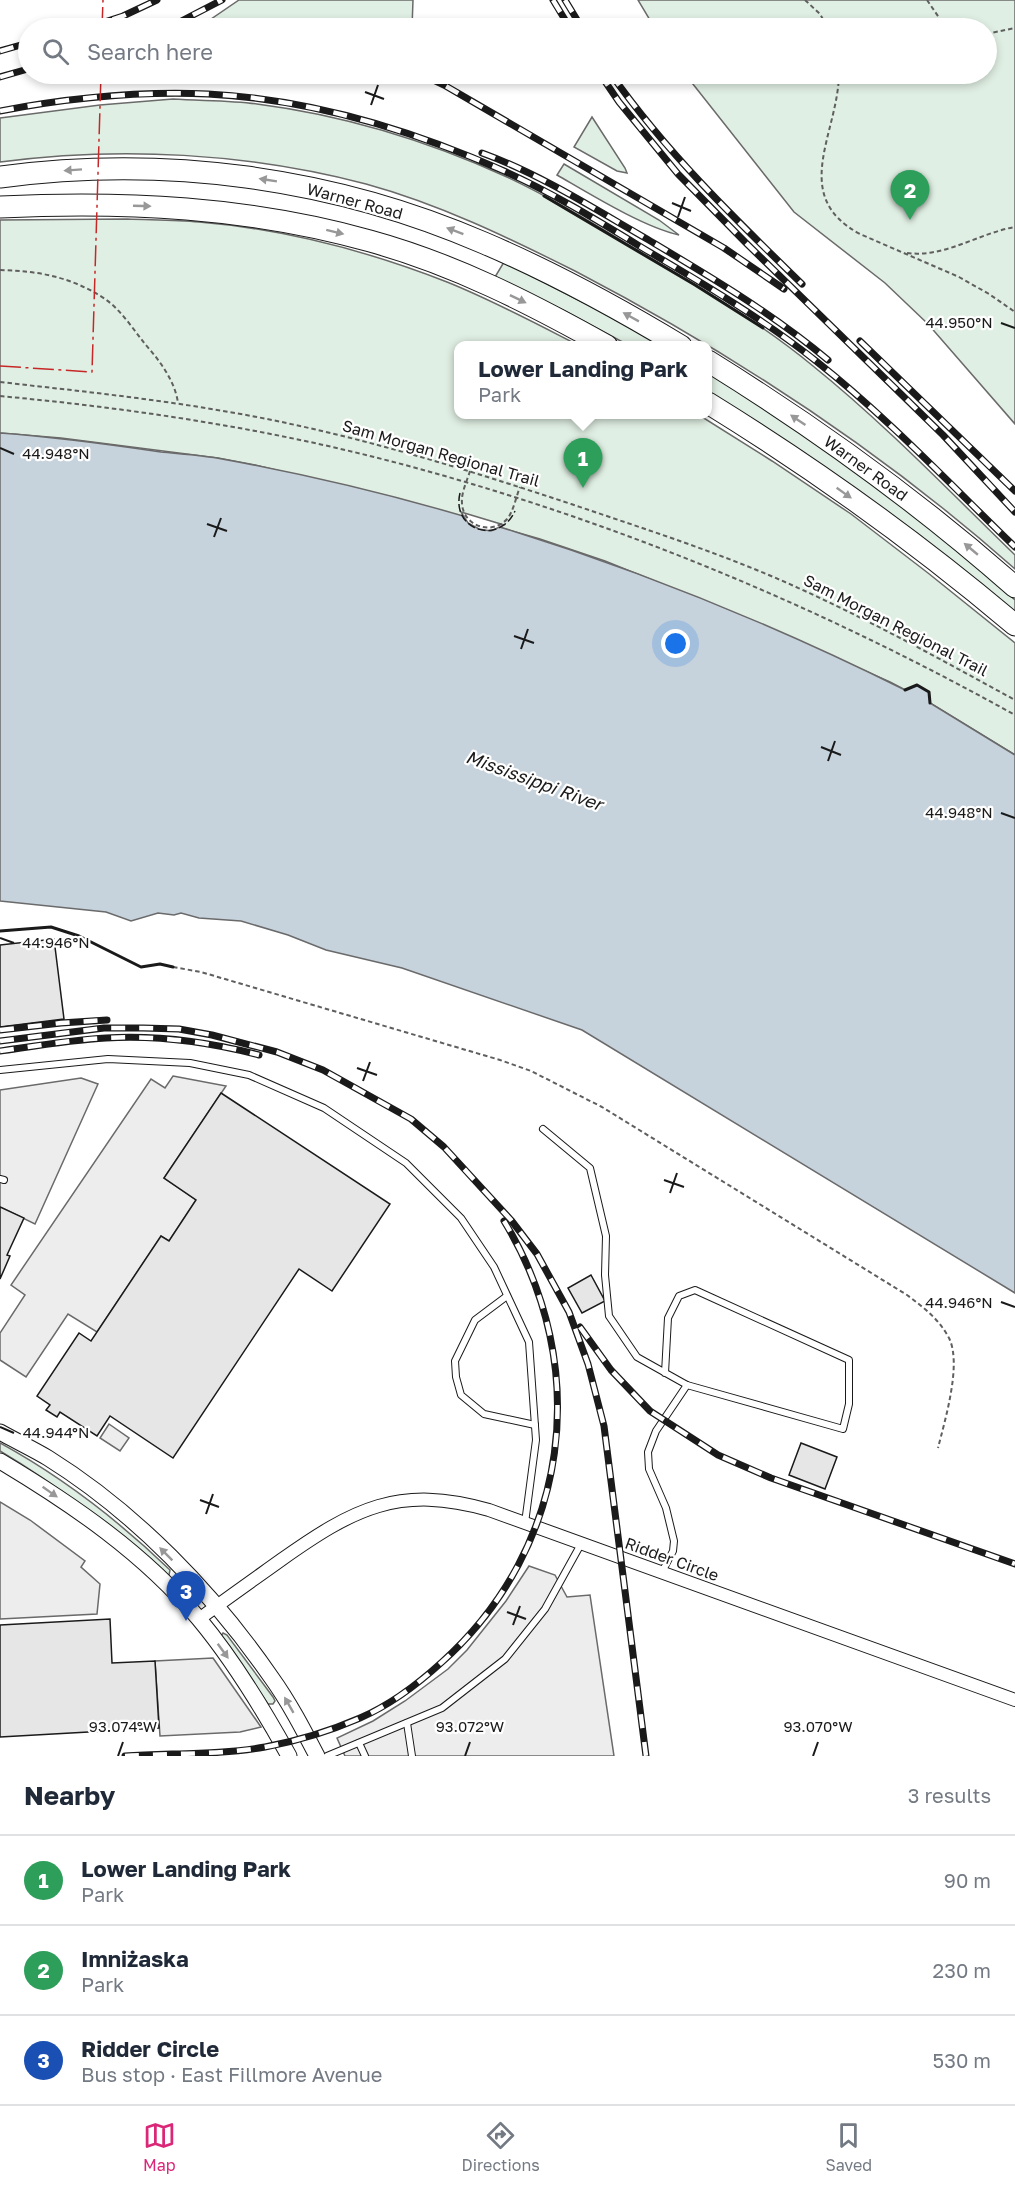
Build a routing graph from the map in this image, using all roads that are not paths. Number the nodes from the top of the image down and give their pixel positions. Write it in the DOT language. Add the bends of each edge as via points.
graph roads {
  1 [pos="0,177"];
  2 [pos="0,207"];
  3 [pos="599,341"];
  4 [pos="674,341"];
  5 [pos="712,364"];
  6 [pos="712,406"];
  7 [pos="1015,587"];
  8 [pos="1015,625"];
  9 [pos="0,1070"];
  10 [pos="543,1129"];
  11 [pos="507,1296"];
  12 [pos="665,1373"];
  13 [pos="687,1386"];
  14 [pos="535,1425"];
  15 [pos="0,1432"];
  16 [pos="0,1461"];
  17 [pos="525,1523"];
  18 [pos="581,1544"];
  19 [pos="661,1573"];
  20 [pos="216,1606"];
  21 [pos="199,1619"];
  22 [pos="1015,1700"];
  23 [pos="407,1723"];
  24 [pos="359,1743"];
  25 [pos="289,1756"];
  26 [pos="317,1756"];
  27 [pos="327,1756"];
  28 [pos="365,1756"];
  29 [pos="412,1756"];
  4 -- 1 [label="highway, Warner Road, one-way" via="483,242 330,192 237,175 189,171 83,169"];
  2 -- 3 [label="highway, one-way" via="187,208 280,219 372,242 451,269"];
  7 -- 5 [label="highway, Warner Road, one-way" via="872,472"];
  6 -- 8 [label="highway, Warner Road, one-way" via="856,501"];
  9 -- 11 [label="lane" via="108,1059 190,1063 249,1076 324,1108 406,1163 461,1218 494,1267"];
  10 -- 12 [label="lane" via="590,1168 606,1236 609,1316 637,1358"];
  11 -- 14 [label="lane" via="529,1342"];
  11 -- 14 [label="lane" via="468,1330 455,1361 456,1377 460,1395 484,1414"];
  12 -- 13 [label="lane"];
  12 -- 13 [label="lane" via="668,1318 680,1296 695,1290 849,1360 849,1404 843,1429"];
  13 -- 19 [label="lane" via="656,1431 648,1452 649,1468 666,1508 674,1541"];
  14 -- 17 [label="lane"];
  20 -- 15 [label="street, one-way" via="152,1539 107,1501 48,1458"];
  16 -- 21 [label="street, one-way" via="106,1532 163,1581"];
  17 -- 18 [label="street, Ridder Circle"];
  17 -- 20 [label="street, Ridder Circle" via="447,1500 416,1499 386,1504 339,1521"];
  18 -- 19 [label="street, Ridder Circle"];
  18 -- 23 [label="lane" via="545,1609 505,1659 442,1708"];
  19 -- 22 [label="street, Ridder Circle"];
  20 -- 21 [label="street, Ridder Circle"];
  26 -- 20 [label="street, one-way" via="272,1678"];
  21 -- 25 [label="street, one-way" via="239,1674"];
  23 -- 24 [label="lane"];
  23 -- 29 [label="lane"];
  24 -- 27 [label="lane"];
  24 -- 28 [label="lane"];
}
